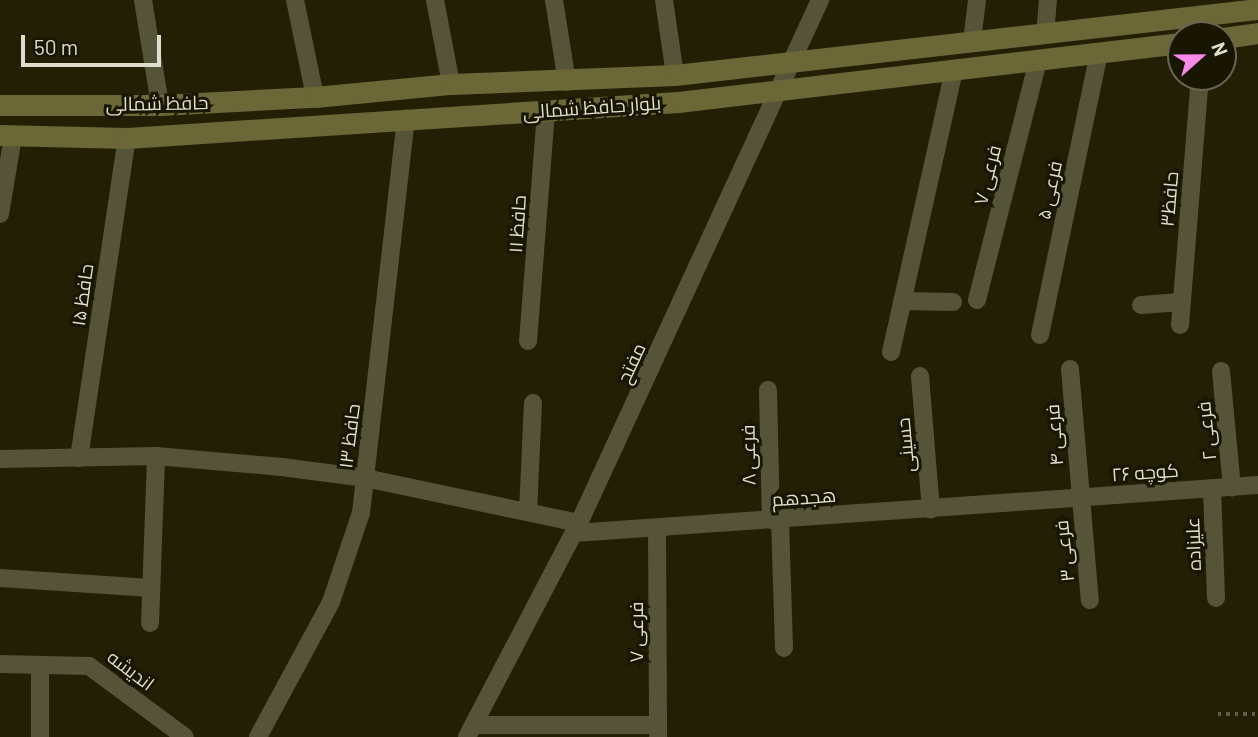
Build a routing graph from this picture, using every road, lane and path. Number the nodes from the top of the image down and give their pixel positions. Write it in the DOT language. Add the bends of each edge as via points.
graph roads {
  1 [pos="143,0"];
  2 [pos="295,0"];
  3 [pos="435,0"];
  4 [pos="554,0"];
  5 [pos="664,0"];
  6 [pos="820,0"];
  7 [pos="977,0"];
  8 [pos="1048,0"];
  9 [pos="1258,9"];
  10 [pos="1258,33"];
  11 [pos="1045,34"];
  12 [pos="1237,36"];
  13 [pos="972,41"];
  14 [pos="1167,45"];
  15 [pos="1099,53"];
  16 [pos="1038,61"];
  17 [pos="793,65"];
  18 [pos="954,71"];
  19 [pos="675,75"];
  20 [pos="568,82"];
  21 [pos="451,84"];
  22 [pos="1199,91"];
  23 [pos="781,92"];
  24 [pos="314,97"];
  25 [pos="0,105"];
  26 [pos="160,105"];
  27 [pos="546,110"];
  28 [pos="406,119"];
  29 [pos="6,136"];
  30 [pos="127,138"];
  31 [pos="0,214"];
  32 [pos="902,300"];
  33 [pos="977,300"];
  34 [pos="953,302"];
  35 [pos="1181,302"];
  36 [pos="1141,305"];
  37 [pos="1180,326"];
  38 [pos="1040,335"];
  39 [pos="528,341"];
  40 [pos="891,352"];
  41 [pos="1070,369"];
  42 [pos="1221,371"];
  43 [pos="920,376"];
  44 [pos="768,390"];
  45 [pos="533,403"];
  46 [pos="156,456"];
  47 [pos="79,458"];
  48 [pos="0,459"];
  49 [pos="365,478"];
  50 [pos="1258,485"];
  51 [pos="1232,487"];
  52 [pos="1212,488"];
  53 [pos="1080,498"];
  54 [pos="1036,502"];
  55 [pos="932,510"];
  56 [pos="528,512"];
  57 [pos="776,520"];
  58 [pos="577,528"];
  59 [pos="657,528"];
  60 [pos="0,578"];
  61 [pos="151,588"];
  62 [pos="1216,598"];
  63 [pos="1090,600"];
  64 [pos="150,623"];
  65 [pos="784,648"];
  66 [pos="0,664"];
  67 [pos="40,665"];
  68 [pos="1218,714"];
  69 [pos="1258,714"];
  70 [pos="470,731"];
  71 [pos="658,731"];
  72 [pos="179,735"];
  73 [pos="40,737"];
  74 [pos="258,737"];
  1 -- 26 [label="street"];
  2 -- 24 [label="street"];
  3 -- 21 [label="street"];
  4 -- 20 [label="street"];
  5 -- 19 [label="street"];
  6 -- 17 [label="street, مفتح"];
  7 -- 13 [label="street"];
  8 -- 11 [label="street"];
  9 -- 11 [label="street, بلوار حافظ شمالی"];
  10 -- 12 [label="street"];
  11 -- 13 [label="street, بلوار حافظ شمالی"];
  13 -- 17 [label="street, بلوار حافظ شمالی"];
  14 -- 15 [label="street, بلوار حافظ شمالی"];
  15 -- 16 [label="street, بلوار حافظ شمالی"];
  15 -- 38 [label="street, فرعی ۵"];
  16 -- 18 [label="street, بلوار حافظ شمالی"];
  16 -- 33 [label="street, فرعی ۷"];
  17 -- 19 [label="street, بلوار حافظ شمالی"];
  17 -- 23 [label="street, مفتح"];
  18 -- 23 [label="street, بلوار حافظ شمالی"];
  18 -- 32 [label="street"];
  19 -- 20 [label="street, بلوار حافظ شمالی"];
  20 -- 21 [label="street, بلوار حافظ شمالی"];
  21 -- 24 [label="street, بلوار حافظ شمالی"];
  22 -- 35 [label="street, حافظ۳"];
  23 -- 27 [label="street, بلوار حافظ شمالی"];
  23 -- 58 [label="street, مفتح"];
  24 -- 26 [label="street, حافظ شمالی"];
  25 -- 26 [label="street, حافظ شمالی"];
  27 -- 28 [label="street, بلوار حافظ شمالی"];
  27 -- 39 [label="street, حافظ ۱۱"];
  28 -- 30 [label="street, بلوار حافظ شمالی"];
  28 -- 49 [label="street, حافظ ۱۳"];
  29 -- 30 [label="street, بلوار حافظ شمالی"];
  29 -- 31 [label="street"];
  30 -- 47 [label="street, حافظ ۱۵"];
  32 -- 34 [label="street"];
  32 -- 40 [label="street"];
  35 -- 36 [label="street"];
  35 -- 37 [label="street, حافظ۳"];
  41 -- 53 [label="street, فرعی ۴"];
  42 -- 51 [label="street, فرعی ۲"];
  43 -- 55 [label="street, حسینی"];
  44 -- 57 [label="street, فرعی ۸"];
  45 -- 56 [label="street"];
  46 -- 47 [label="street, هجدهم"];
  46 -- 49 [label="street, هجدهم"];
  46 -- 61 [label="street"];
  47 -- 48 [label="street, هجدهم"];
  49 -- 56 [label="street, هجدهم"];
  49 -- 74 [label="street, حافظ ۱۳" via="361,513 331,602"];
  50 -- 51 [label="street, کوچه ۲۶"];
  51 -- 52 [label="street, کوچه ۲۶"];
  52 -- 53 [label="street, کوچه ۲۶"];
  52 -- 62 [label="street, علیزاده"];
  53 -- 54 [label="street, کوچه ۲۶"];
  53 -- 63 [label="street, فرعی ۳"];
  54 -- 55 [label="street, هجدهم"];
  55 -- 57 [label="street, هجدهم"];
  56 -- 58 [label="street, هجدهم"];
  57 -- 59 [label="street, هجدهم"];
  57 -- 65 [label="street"];
  58 -- 59 [label="street, هجدهم"];
  58 -- 70 [label="street, مفتح"];
  59 -- 71 [label="street, فرعی ۷"];
  60 -- 61 [label="street"];
  61 -- 64 [label="street"];
  66 -- 67 [label="street, اندیشه"];
  67 -- 72 [label="street, اندیشه" via="89,666"];
  67 -- 73 [label="street"];
  68 -- 69 [label="path"];
  70 -- 71 [label="street"];
}
